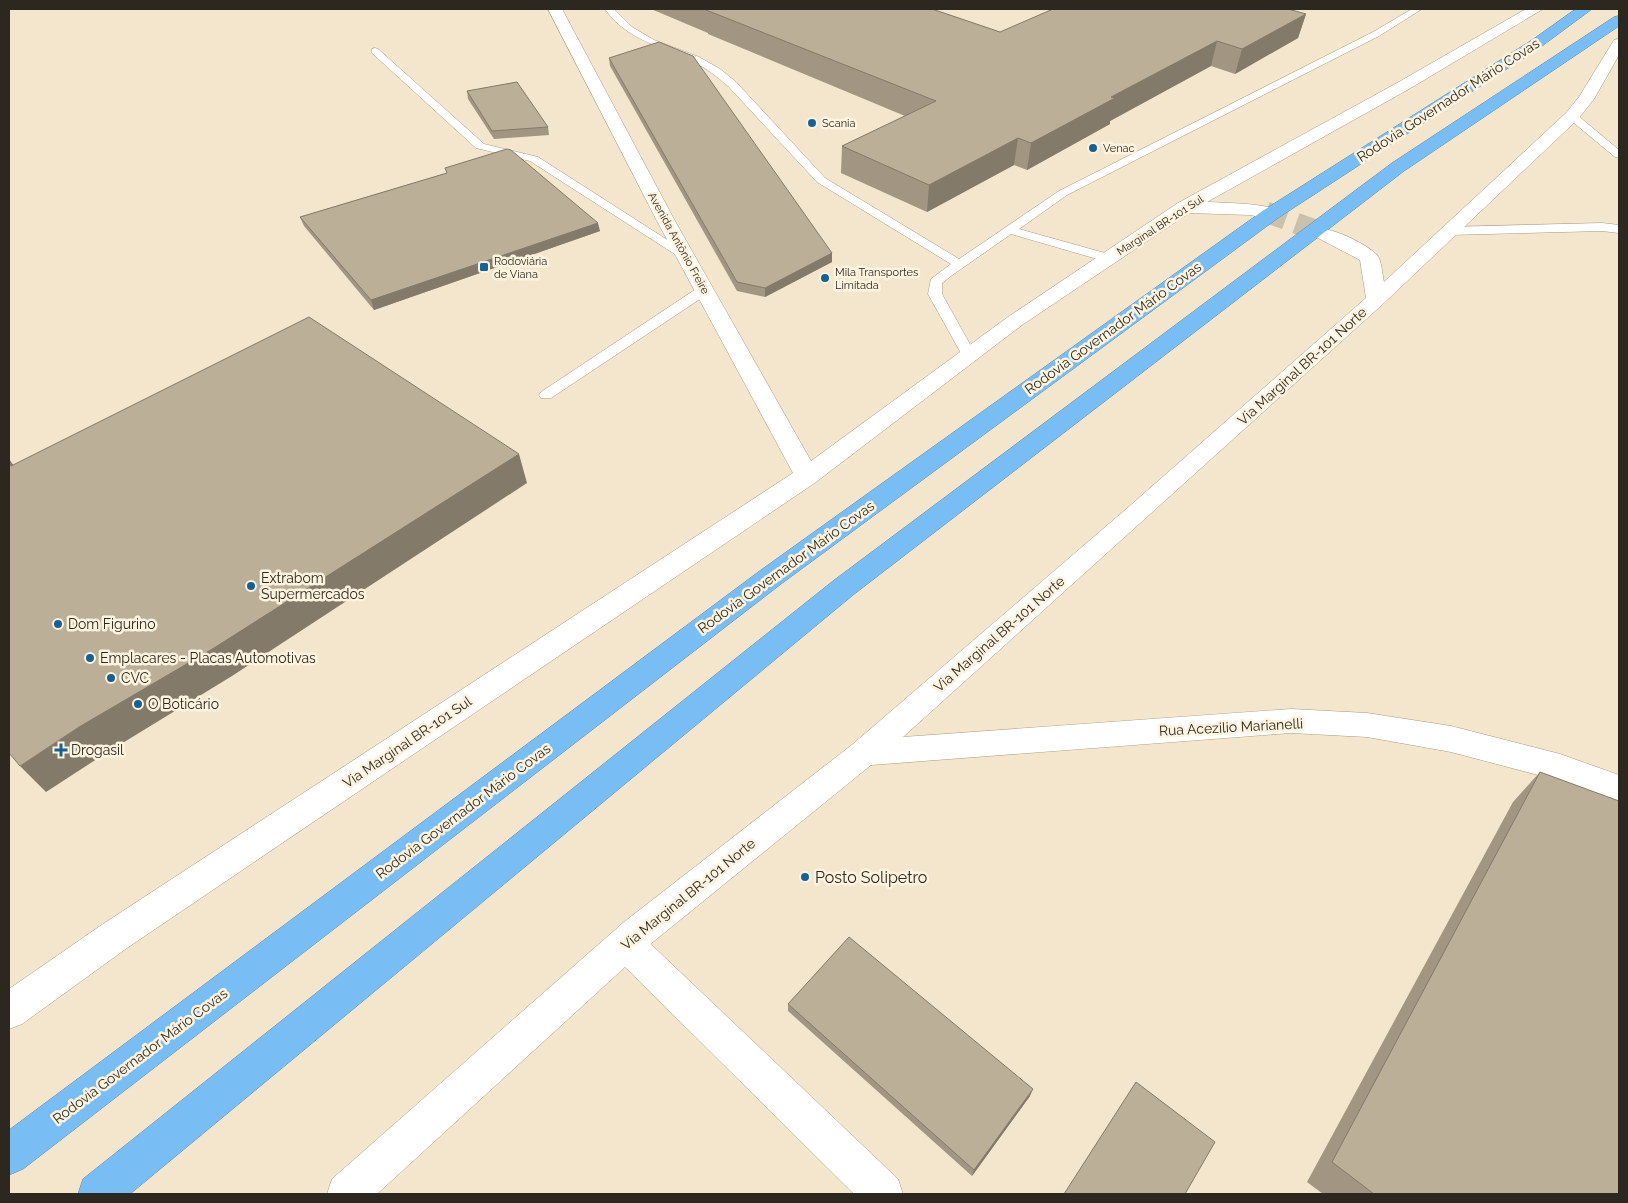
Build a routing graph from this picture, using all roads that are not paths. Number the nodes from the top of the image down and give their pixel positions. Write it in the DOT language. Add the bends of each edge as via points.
graph roads {
  1 [pos="555,9"];
  2 [pos="609,9"];
  3 [pos="1418,9"];
  4 [pos="1536,9"];
  5 [pos="1585,9"];
  6 [pos="1619,20"];
  7 [pos="1619,43"];
  8 [pos="375,51"];
  9 [pos="1572,116"];
  10 [pos="1619,155"];
  11 [pos="1184,207"];
  12 [pos="1266,212"];
  13 [pos="1619,224"];
  14 [pos="1602,227"];
  15 [pos="1619,229"];
  16 [pos="1009,230"];
  17 [pos="1449,231"];
  18 [pos="1323,233"];
  19 [pos="688,257"];
  20 [pos="1108,258"];
  21 [pos="959,264"];
  22 [pos="704,290"];
  23 [pos="1377,299"];
  24 [pos="968,355"];
  25 [pos="546,395"];
  26 [pos="807,476"];
  27 [pos="864,753"];
  28 [pos="1619,789"];
  29 [pos="626,944"];
  30 [pos="9,1012"];
  31 [pos="9,1155"];
  32 [pos="98,1194"];
  33 [pos="347,1194"];
  34 [pos="883,1194"];
  1 -- 19 [label="street, Avenida Antônio Freire"];
  2 -- 21 [label="lane" via="629,29 651,42 696,59 717,71 821,180"];
  3 -- 16 [label="lane" via="1376,34 1063,193"];
  4 -- 11 [label="street, Marginal BR-101 Sul"];
  5 -- 31 [label="highway, Rodovia Governador Mário Covas" via="1271,214 771,576"];
  6 -- 32 [label="highway, Rodovia Governador Mário Covas" via="1398,167 843,588"];
  7 -- 9 [label="street, Via Marginal BR-101 Norte" via="1586,99"];
  8 -- 19 [label="lane" via="480,146 492,151 528,155"];
  9 -- 10 [label="lane"];
  9 -- 17 [label="street, Via Marginal BR-101 Norte"];
  11 -- 12 [label="street"];
  11 -- 20 [label="street, Marginal BR-101 Sul"];
  13 -- 14 [label="lane"];
  14 -- 15 [label="lane"];
  14 -- 17 [label="lane"];
  16 -- 20 [label="lane"];
  16 -- 21 [label="lane"];
  17 -- 23 [label="street, Via Marginal BR-101 Norte"];
  18 -- 23 [label="street" via="1369,258"];
  19 -- 22 [label="street, Avenida Antônio Freire"];
  20 -- 24 [label="street, Marginal BR-101 Sul"];
  21 -- 24 [label="lane" via="936,282 935,294"];
  22 -- 25 [label="lane"];
  22 -- 26 [label="street, Avenida Antônio Freire"];
  23 -- 27 [label="street, Via Marginal BR-101 Norte"];
  24 -- 26 [label="street, Marginal BR-101 Sul"];
  26 -- 30 [label="street, Via Marginal BR-101 Sul" via="115,936"];
  27 -- 28 [label="street, Rua Acezilio Marianelli" via="1292,721 1357,724 1451,739 1560,767"];
  27 -- 29 [label="street, Via Marginal BR-101 Norte"];
  29 -- 33 [label="street, Via Marginal BR-101 Norte"];
  29 -- 34 [label="street"];
}
